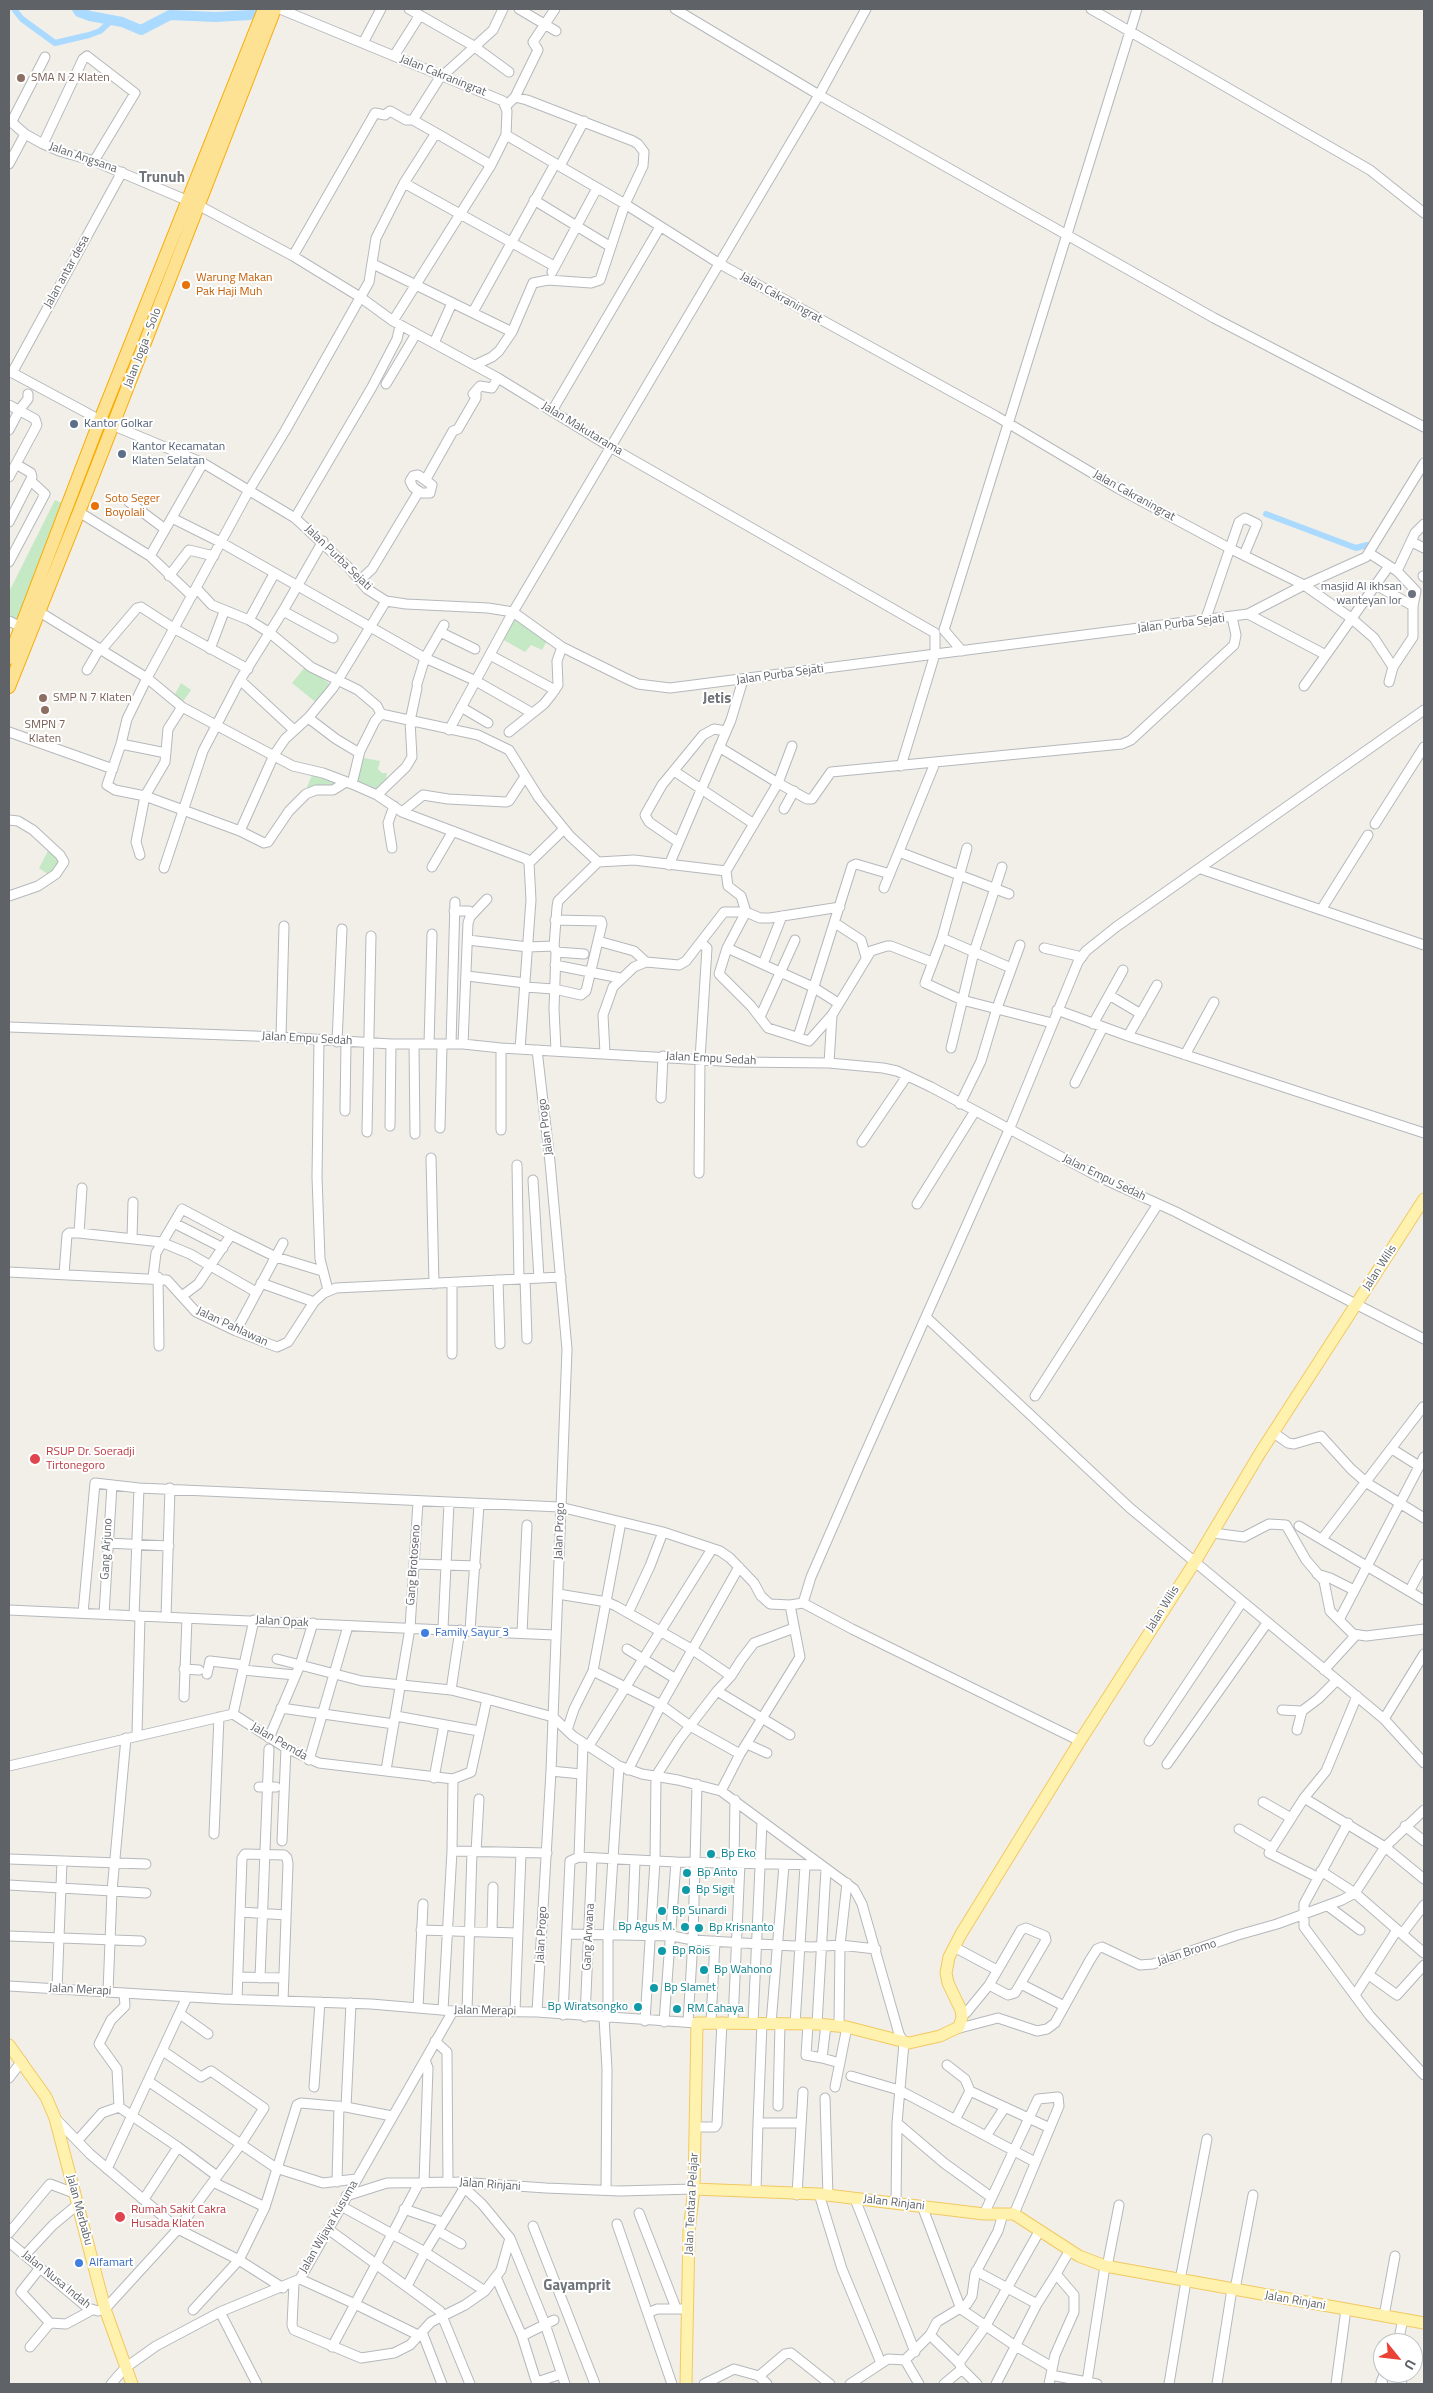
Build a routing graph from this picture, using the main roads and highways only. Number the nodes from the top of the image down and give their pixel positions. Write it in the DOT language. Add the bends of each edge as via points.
graph roads {
  1 [pos="264,9"];
  2 [pos="275,9"];
  3 [pos="193,203"];
  4 [pos="9,658"];
  5 [pos="9,686"];
  6 [pos="1419,1208"];
  7 [pos="692,2023"];
  8 [pos="956,2029"];
  9 [pos="9,2045"];
  10 [pos="694,2189"];
  11 [pos="1424,2323"];
  12 [pos="132,2384"];
  13 [pos="686,2384"];
  1 -- 3 [label="highway, Jalan Jogja - Solo"];
  2 -- 3 [label="highway, Jalan Jogja - Solo"];
  3 -- 4 [label="highway, Jalan Jogja - Solo" via="100,420"];
  3 -- 5 [label="highway, Jalan Jogja - Solo" via="80,512"];
  6 -- 8 [label="main road, Jalan Wilis" via="1080,1741 954,1947 946,1966 946,1977 963,2012"];
  7 -- 8 [label="main road, Jalan Merapi" via="843,2027 904,2043 927,2040"];
  7 -- 10 [label="main road, Jalan Tentara Pelajar"];
  9 -- 12 [label="main road, Jalan Merbabu" via="46,2097 55,2118 105,2309"];
  10 -- 11 [label="main road, Jalan Rinjani" via="823,2195 984,2214 1009,2214 1085,2260 1106,2266"];
  10 -- 13 [label="main road, Jalan Tentara Pelajar" via="681,2309"];
}
